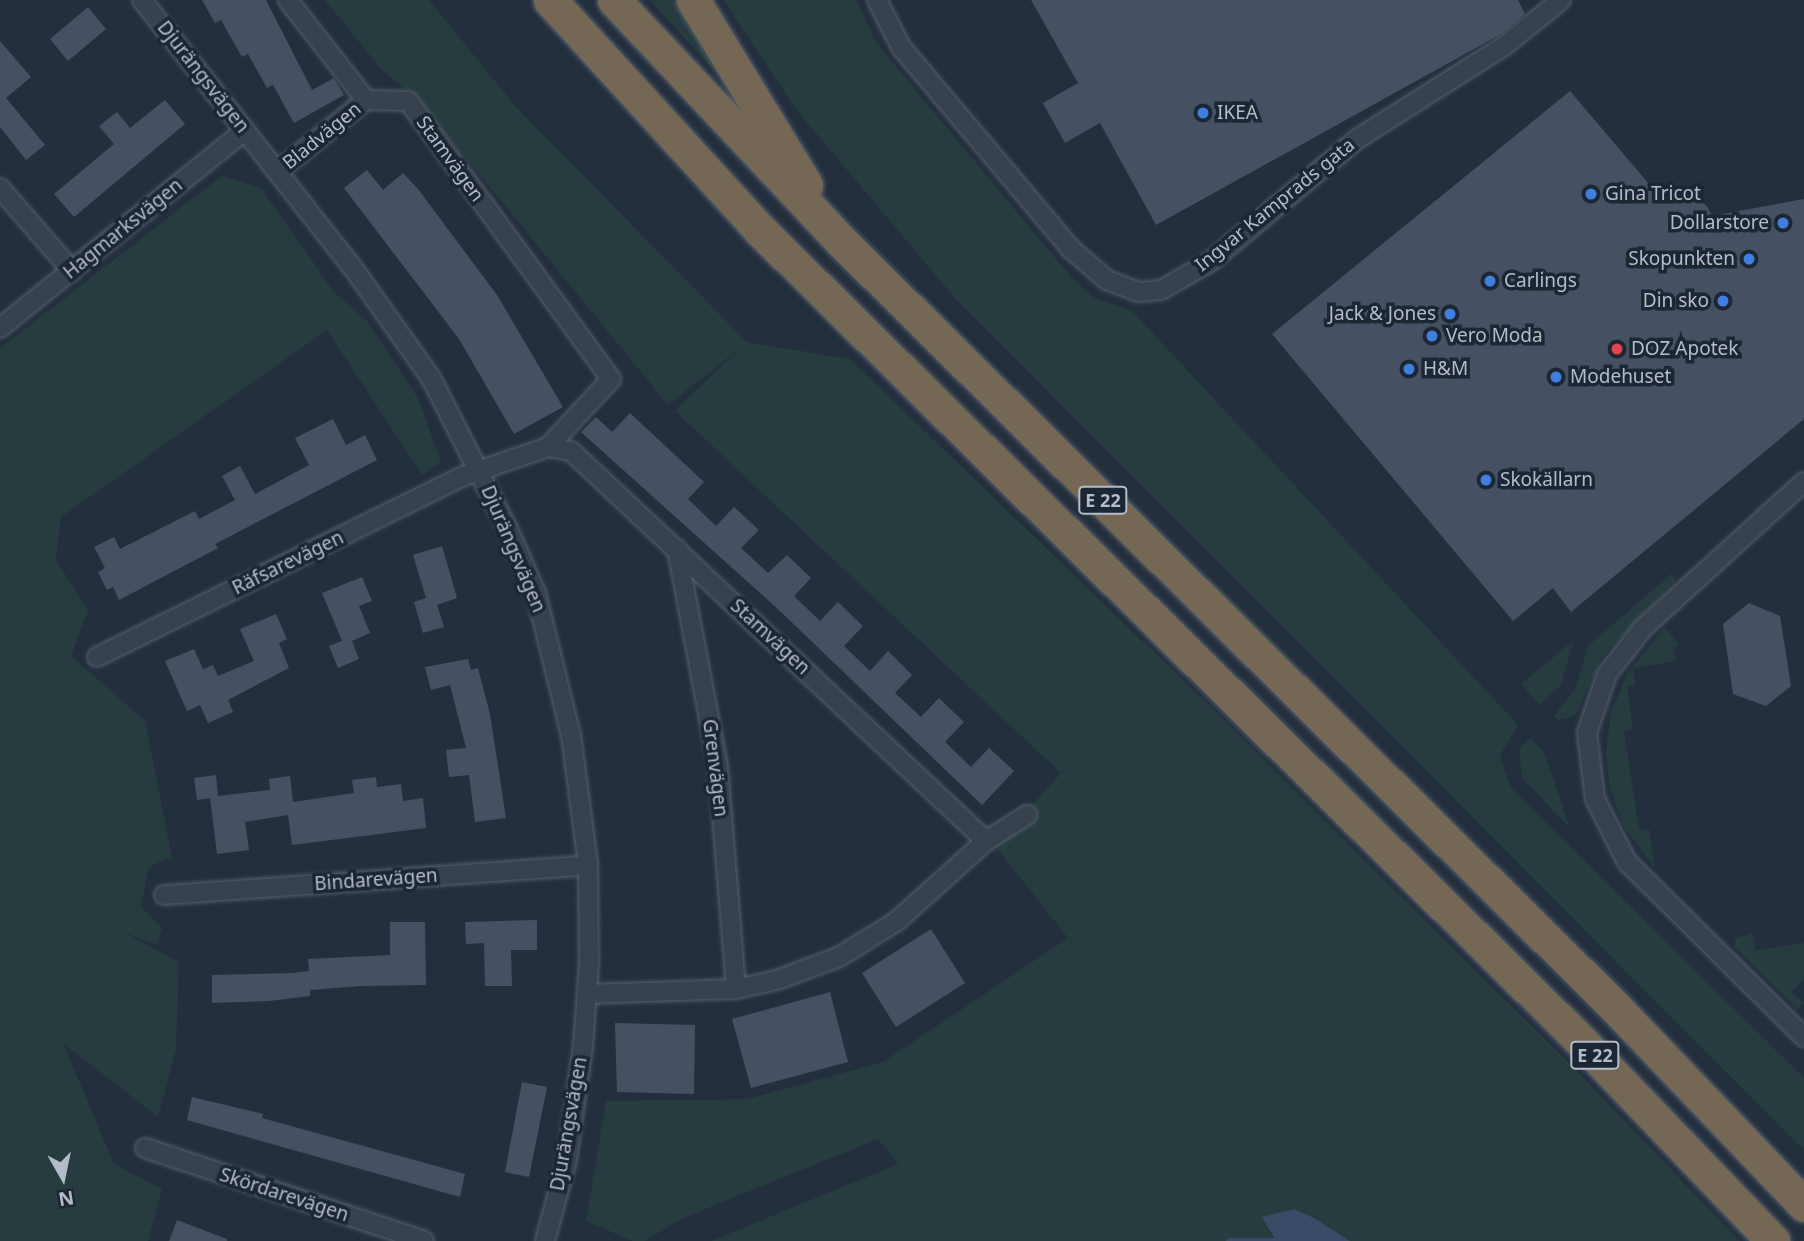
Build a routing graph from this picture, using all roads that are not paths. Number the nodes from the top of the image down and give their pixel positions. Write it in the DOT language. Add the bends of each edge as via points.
graph roads {
  1 [pos="142,0"];
  2 [pos="288,0"];
  3 [pos="550,0"];
  4 [pos="614,0"];
  5 [pos="693,0"];
  6 [pos="877,0"];
  7 [pos="1561,0"];
  8 [pos="366,100"];
  9 [pos="245,130"];
  10 [pos="277,172"];
  11 [pos="0,188"];
  12 [pos="843,243"];
  13 [pos="72,271"];
  14 [pos="0,328"];
  15 [pos="548,447"];
  16 [pos="480,472"];
  17 [pos="1804,482"];
  18 [pos="677,549"];
  19 [pos="97,657"];
  20 [pos="1027,815"];
  21 [pos="986,841"];
  22 [pos="589,865"];
  23 [pos="164,895"];
  24 [pos="736,989"];
  25 [pos="587,994"];
  26 [pos="1804,1037"];
  27 [pos="145,1148"];
  28 [pos="1804,1205"];
  29 [pos="424,1241"];
  30 [pos="545,1241"];
  31 [pos="1773,1241"];
  1 -- 9 [label="street, Djurängsvägen"];
  2 -- 8 [label="street, Bladvägen"];
  3 -- 31 [label="highway, E 22" via="759,229 1576,1035"];
  4 -- 12 [label="highway, E 22"];
  5 -- 12 [label="highway"];
  6 -- 7 [label="street, Ingvar Kamprads gata" via="901,47 1072,250 1107,280 1139,292 1161,290 1210,262 1357,139 1504,46"];
  8 -- 10 [label="street, Bladvägen"];
  8 -- 15 [label="street, Stamvägen" via="408,101 611,379"];
  9 -- 10 [label="street, Djurängsvägen"];
  9 -- 13 [label="street, Hagmarksvägen"];
  10 -- 16 [label="street, Djurängsvägen" via="353,268 430,378"];
  11 -- 13 [label="street"];
  12 -- 28 [label="highway, E 22" via="1617,1009"];
  13 -- 14 [label="street, Hagmarksvägen"];
  15 -- 16 [label="street, Stamvägen"];
  15 -- 18 [label="street, Stamvägen" via="570,451"];
  16 -- 19 [label="street, Räfsarevägen"];
  16 -- 22 [label="street, Djurängsvägen" via="536,593 556,664"];
  17 -- 26 [label="street" via="1643,628 1607,674 1587,733 1595,799 1627,862"];
  18 -- 21 [label="street, Stamvägen"];
  18 -- 24 [label="street, Grenvägen" via="718,765"];
  20 -- 21 [label="street"];
  21 -- 24 [label="street" via="897,921 839,957 777,980"];
  22 -- 23 [label="street, Bindarevägen"];
  22 -- 25 [label="street, Djurängsvägen"];
  24 -- 25 [label="street"];
  25 -- 30 [label="street, Djurängsvägen" via="567,1160"];
  27 -- 29 [label="street, Skördarevägen"];
}
